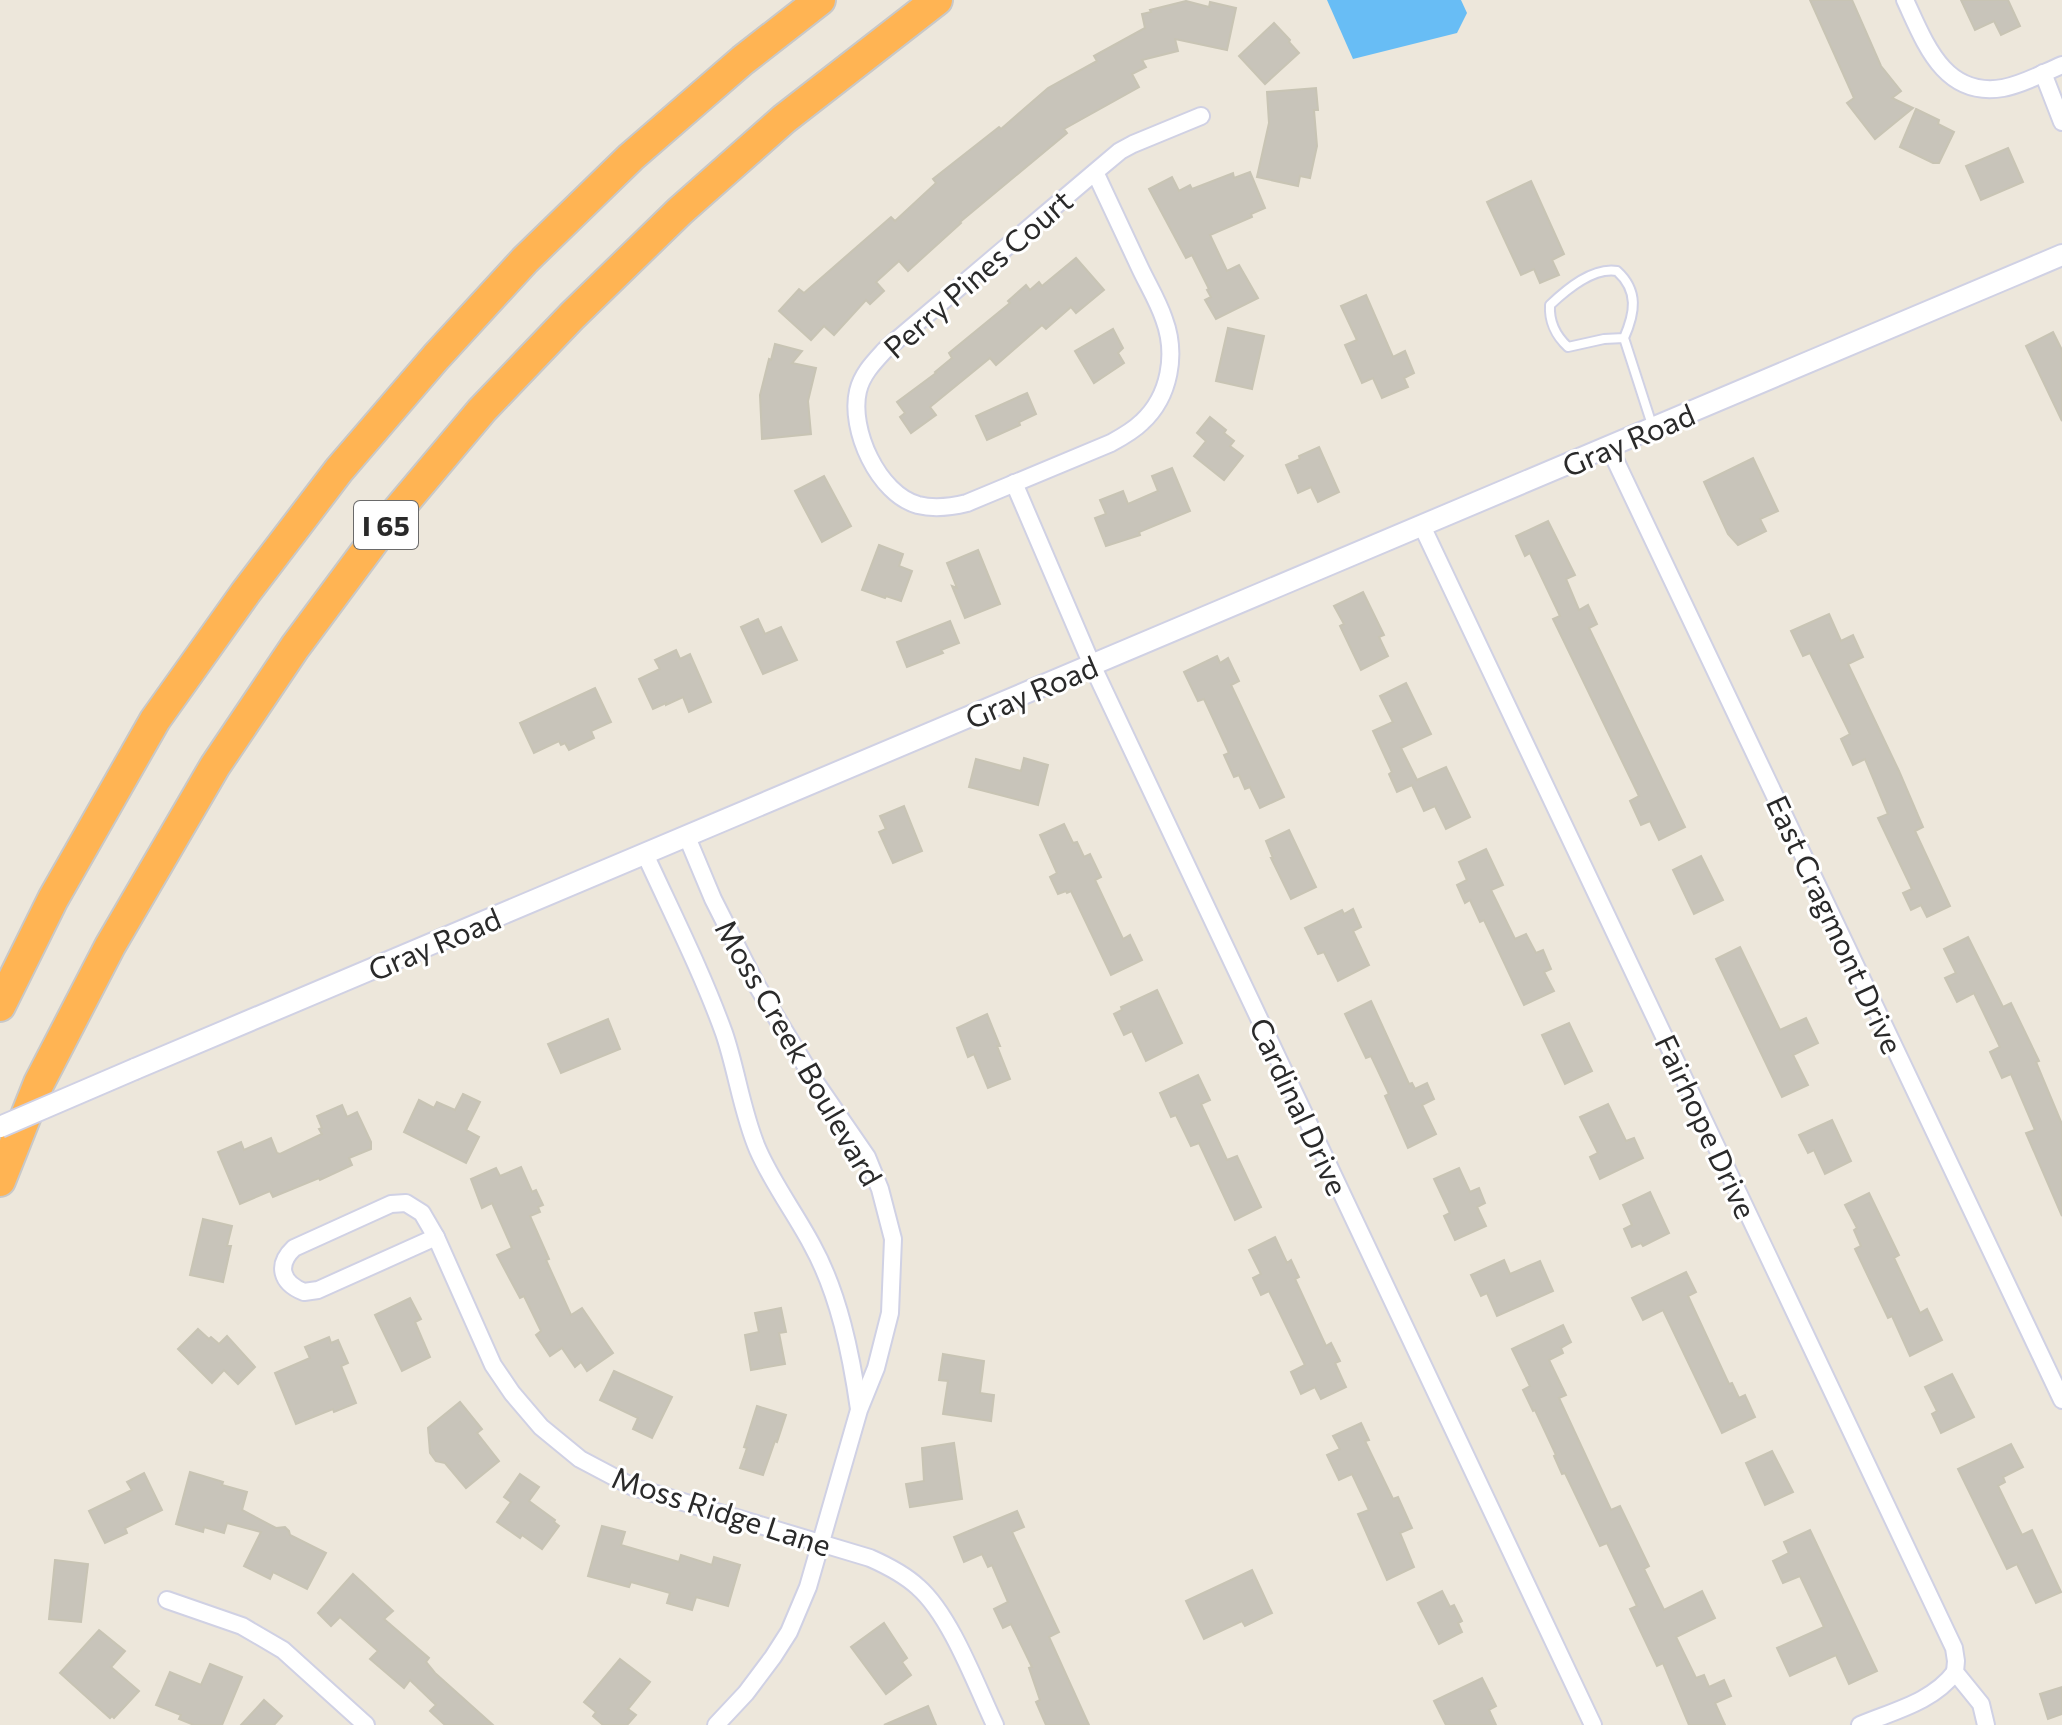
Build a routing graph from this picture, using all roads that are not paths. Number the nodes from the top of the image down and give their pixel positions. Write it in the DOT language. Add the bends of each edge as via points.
graph roads {
  1 [pos="820,0"];
  2 [pos="937,0"];
  3 [pos="1905,0"];
  4 [pos="2062,65"];
  5 [pos="2043,73"];
  6 [pos="1201,116"];
  7 [pos="2062,122"];
  8 [pos="1095,172"];
  9 [pos="2062,255"];
  10 [pos="1624,338"];
  11 [pos="1653,428"];
  12 [pos="1609,447"];
  13 [pos="1014,483"];
  14 [pos="1422,526"];
  15 [pos="1092,665"];
  16 [pos="687,837"];
  17 [pos="645,854"];
  18 [pos="0,1006"];
  19 [pos="0,1127"];
  20 [pos="0,1181"];
  21 [pos="436,1237"];
  22 [pos="2062,1400"];
  23 [pos="859,1410"];
  24 [pos="821,1542"];
  25 [pos="167,1600"];
  26 [pos="1955,1672"];
  27 [pos="366,1725"];
  28 [pos="716,1725"];
  29 [pos="995,1725"];
  30 [pos="1593,1725"];
  31 [pos="1860,1725"];
  32 [pos="1986,1725"];
  1 -- 18 [label="highway, I 65" via="631,157 525,260 339,470 155,720 53,899"];
  2 -- 20 [label="highway, I 65" via="784,119 680,211 482,410 387,523 295,647 208,779 110,946 46,1069"];
  3 -- 5 [label="street" via="1938,64 1962,82 2001,88"];
  4 -- 5 [label="street"];
  5 -- 7 [label="street"];
  6 -- 8 [label="street, Perry Pines Court" via="1133,144"];
  8 -- 13 [label="street, Perry Pines Court" via="1165,319 1169,376 1154,408 1130,432"];
  8 -- 13 [label="street, Perry Pines Court" via="885,350 858,389 860,436 877,470 900,496 915,504 950,507"];
  9 -- 11 [label="street, Gray Road"];
  10 -- 10 [label="lane" via="1634,304 1617,271 1601,270 1550,305 1550,317 1568,347"];
  10 -- 11 [label="lane"];
  11 -- 12 [label="street, Gray Road"];
  12 -- 14 [label="street, Gray Road"];
  12 -- 22 [label="street, East Cragmont Drive"];
  13 -- 15 [label="street, Cardinal Drive"];
  14 -- 15 [label="street, Gray Road"];
  14 -- 26 [label="street, Fairhope Drive" via="1954,1648"];
  15 -- 16 [label="street, Gray Road"];
  15 -- 30 [label="street, Cardinal Drive"];
  16 -- 17 [label="street, Gray Road"];
  16 -- 23 [label="street, Moss Creek Boulevard" via="756,984 867,1157 880,1189 893,1239 890,1313"];
  17 -- 19 [label="street, Gray Road, bridge"];
  17 -- 23 [label="street, Moss Creek Boulevard" via="711,998 757,1147 830,1287"];
  21 -- 21 [label="street, Moss Ridge Lane" via="318,1290 299,1291 284,1274 285,1259 294,1248 391,1204 419,1209"];
  21 -- 24 [label="street, Moss Ridge Lane" via="493,1365 541,1427 580,1459 653,1494"];
  23 -- 24 [label="street, Moss Creek Boulevard"];
  24 -- 28 [label="street, Moss Creek Boulevard" via="784,1640"];
  24 -- 29 [label="street, Moss Ridge Lane" via="889,1565 921,1589 950,1630"];
  25 -- 27 [label="street" via="242,1626 273,1643"];
  26 -- 31 [label="street" via="1930,1695"];
  26 -- 32 [label="street, Fairhope Drive" via="1981,1704"];
}
